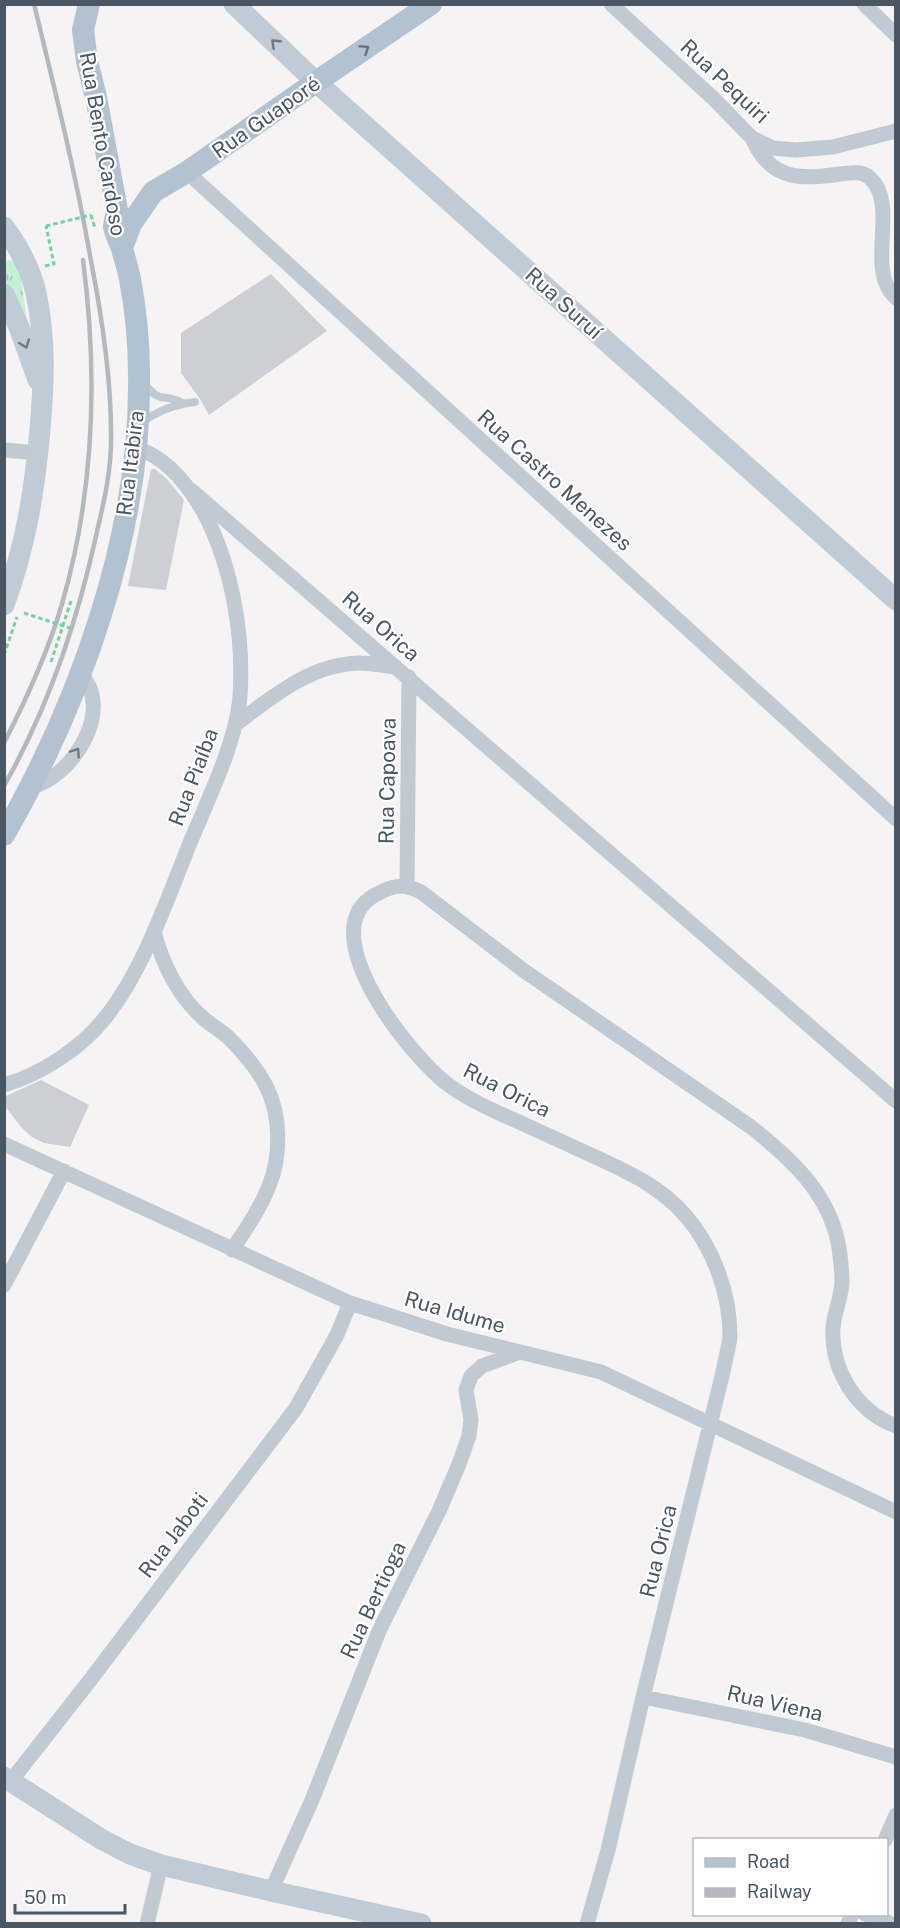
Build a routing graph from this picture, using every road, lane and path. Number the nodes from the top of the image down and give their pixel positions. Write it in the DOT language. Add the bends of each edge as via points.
graph roads {
  1 [pos="89,4"];
  2 [pos="234,4"];
  3 [pos="431,4"];
  4 [pos="612,4"];
  5 [pos="864,4"];
  6 [pos="896,34"];
  7 [pos="316,82"];
  8 [pos="896,131"];
  9 [pos="752,138"];
  10 [pos="187,172"];
  11 [pos="112,184"];
  12 [pos="153,192"];
  13 [pos="92,215"];
  14 [pos="4,227"];
  15 [pos="122,248"];
  16 [pos="11,251"];
  17 [pos="54,264"];
  18 [pos="4,294"];
  19 [pos="896,298"];
  20 [pos="139,377"];
  21 [pos="43,394"];
  22 [pos="195,402"];
  23 [pos="182,403"];
  24 [pos="136,437"];
  25 [pos="4,450"];
  26 [pos="38,453"];
  27 [pos="191,490"];
  28 [pos="896,600"];
  29 [pos="71,601"];
  30 [pos="14,609"];
  31 [pos="62,626"];
  32 [pos="73,629"];
  33 [pos="4,655"];
  34 [pos="51,662"];
  35 [pos="396,667"];
  36 [pos="409,677"];
  37 [pos="236,724"];
  38 [pos="896,819"];
  39 [pos="4,835"];
  40 [pos="407,885"];
  41 [pos="154,931"];
  42 [pos="4,1085"];
  43 [pos="896,1101"];
  44 [pos="4,1144"];
  45 [pos="63,1171"];
  46 [pos="232,1250"];
  47 [pos="4,1284"];
  48 [pos="350,1303"];
  49 [pos="520,1352"];
  50 [pos="710,1423"];
  51 [pos="896,1426"];
  52 [pos="896,1512"];
  53 [pos="643,1697"];
  54 [pos="896,1757"];
  55 [pos="8,1779"];
  56 [pos="896,1815"];
  57 [pos="885,1838"];
  58 [pos="161,1865"];
  59 [pos="271,1892"];
  60 [pos="871,1916"];
  61 [pos="147,1923"];
  62 [pos="421,1923"];
  63 [pos="587,1923"];
  64 [pos="892,1923"];
  1 -- 11 [label="main road, Rua Bento Cardoso" via="83,30"];
  7 -- 2 [label="street, Rua Suruí, one-way"];
  7 -- 3 [label="main road, Rua Guaporé, one-way"];
  4 -- 9 [label="street, Rua Pequiri"];
  5 -- 6 [label="street"];
  7 -- 10 [label="main road, Rua Guaporé"];
  7 -- 28 [label="street, Rua Suruí"];
  8 -- 9 [label="street, Rua Pequiri" via="833,147 796,150 772,148"];
  9 -- 19 [label="street" via="766,162 780,172 816,178 863,173 871,178 882,195 882,270 886,285"];
  10 -- 12 [label="main road, Rua Guaporé"];
  10 -- 38 [label="street, Rua Castro Menezes"];
  11 -- 12 [label="main road" via="127,195"];
  11 -- 15 [label="main road, Rua Bento Cardoso" via="117,210 114,227"];
  12 -- 15 [label="main road, Rua Guaporé" via="131,224"];
  13 -- 17 [label="path, bridge" via="46,226"];
  14 -- 16 [label="street"];
  15 -- 20 [label="main road, Rua Itabira" via="134,304"];
  16 -- 21 [label="street" via="28,268 36,292 45,372"];
  18 -- 21 [label="street, one-way"];
  20 -- 23 [label="lane" via="157,397"];
  20 -- 24 [label="main road, Rua Itabira"];
  21 -- 26 [label="street"];
  22 -- 23 [label="lane"];
  23 -- 24 [label="lane" via="153,415"];
  24 -- 27 [label="street, Rua Piaíba"];
  24 -- 39 [label="main road, Rua Itabira" via="119,544 94,634 51,748"];
  25 -- 26 [label="street"];
  26 -- 30 [label="street"];
  27 -- 35 [label="street, Rua Orica"];
  27 -- 37 [label="street, Rua Piaíba" via="215,535 234,602 240,675"];
  29 -- 31 [label="path"];
  30 -- 31 [label="path, bridge"];
  30 -- 33 [label="path" via="19,612"];
  31 -- 32 [label="path, bridge"];
  31 -- 34 [label="path"];
  35 -- 36 [label="street, Rua Orica"];
  35 -- 37 [label="street" via="358,663 330,668 297,681"];
  36 -- 40 [label="street, Rua Capoava"];
  36 -- 43 [label="street, Rua Orica"];
  37 -- 41 [label="street, Rua Piaíba"];
  40 -- 50 [label="street, Rua Orica" via="372,896 358,911 352,930 366,979 417,1056 450,1086 491,1109 661,1191 704,1242 727,1302 730,1337"];
  40 -- 51 [label="street" via="751,1127 808,1178 827,1209 838,1242 842,1283 833,1328 835,1356 845,1383 861,1404"];
  41 -- 42 [label="street, Rua Piaíba" via="105,1018 52,1064"];
  41 -- 46 [label="street" via="159,954 183,994 201,1017 249,1058 268,1089 276,1120 277,1151 270,1184"];
  44 -- 45 [label="street, Rua Idume"];
  45 -- 46 [label="street, Rua Idume"];
  45 -- 47 [label="street"];
  46 -- 48 [label="street, Rua Idume"];
  48 -- 49 [label="street, Rua Idume"];
  48 -- 55 [label="street, Rua Jaboti" via="338,1335 296,1408 91,1679"];
  49 -- 50 [label="street, Rua Idume" via="601,1372"];
  49 -- 59 [label="street, Rua Bertioga" via="482,1366 471,1376 466,1390 471,1420 469,1436 459,1464 380,1631"];
  50 -- 52 [label="street, Rua Idume"];
  50 -- 53 [label="street, Rua Orica"];
  53 -- 54 [label="street, Rua Viena" via="806,1730"];
  53 -- 63 [label="street, Rua Orica"];
  55 -- 58 [label="street" via="101,1839"];
  56 -- 57 [label="street"];
  58 -- 59 [label="street"];
  58 -- 61 [label="street"];
  59 -- 62 [label="street"];
  60 -- 64 [label="street"];
}
